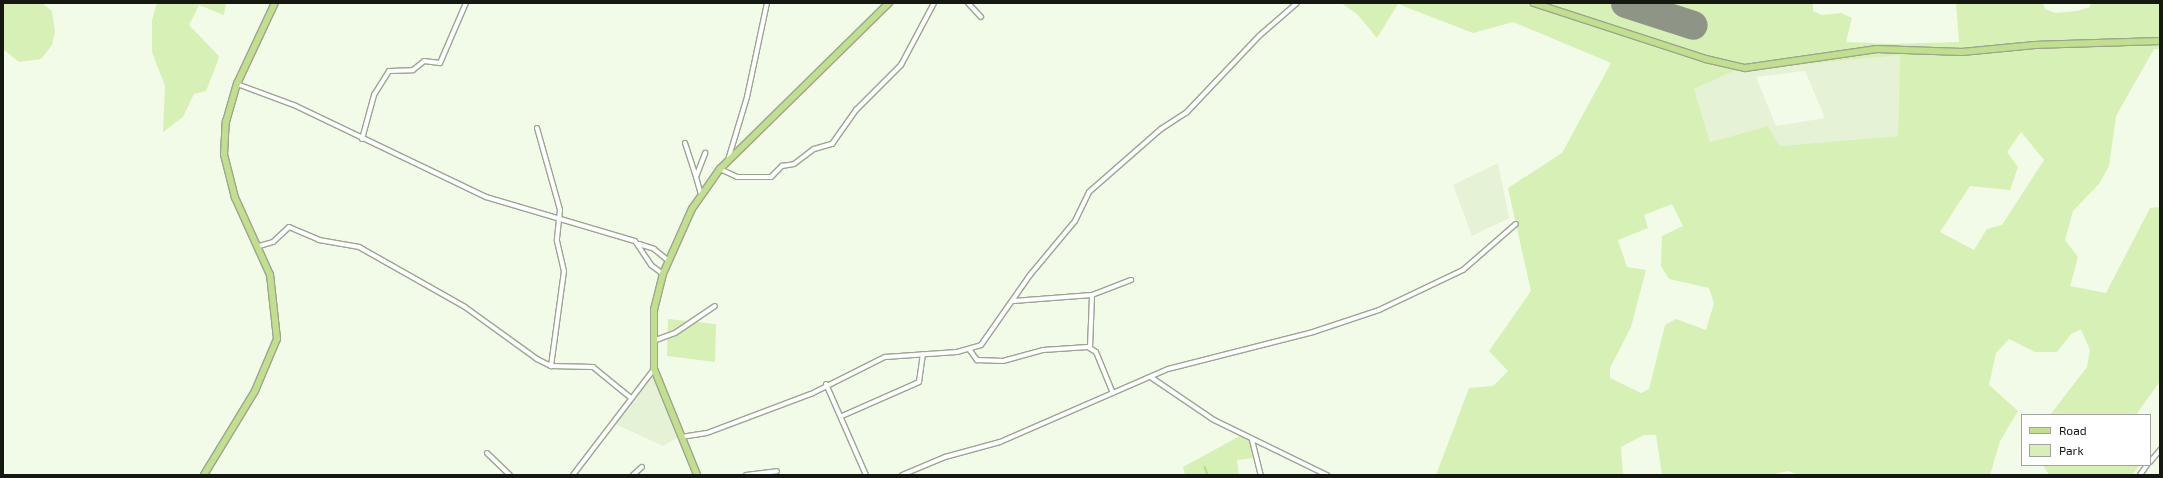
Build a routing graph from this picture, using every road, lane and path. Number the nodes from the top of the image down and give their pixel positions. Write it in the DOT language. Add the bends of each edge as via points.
graph roads {
  1 [pos="275,3"];
  2 [pos="466,3"];
  3 [pos="767,3"];
  4 [pos="889,3"];
  5 [pos="934,3"];
  6 [pos="968,3"];
  7 [pos="1298,3"];
  8 [pos="1534,3"];
  9 [pos="981,17"];
  10 [pos="2160,41"];
  11 [pos="237,84"];
  12 [pos="537,128"];
  13 [pos="362,139"];
  14 [pos="685,143"];
  15 [pos="704,153"];
  16 [pos="728,160"];
  17 [pos="720,169"];
  18 [pos="696,176"];
  19 [pos="701,194"];
  20 [pos="560,221"];
  21 [pos="1516,224"];
  22 [pos="640,244"];
  23 [pos="259,246"];
  24 [pos="669,261"];
  25 [pos="663,274"];
  26 [pos="1131,280"];
  27 [pos="1092,295"];
  28 [pos="1013,301"];
  29 [pos="715,306"];
  30 [pos="652,341"];
  31 [pos="1090,348"];
  32 [pos="969,349"];
  33 [pos="923,354"];
  34 [pos="551,366"];
  35 [pos="654,369"];
  36 [pos="1152,378"];
  37 [pos="826,384"];
  38 [pos="1112,390"];
  39 [pos="631,398"];
  40 [pos="842,416"];
  41 [pos="682,436"];
  42 [pos="1252,440"];
  43 [pos="2160,450"];
  44 [pos="487,453"];
  45 [pos="2151,461"];
  46 [pos="2146,466"];
  47 [pos="642,467"];
  48 [pos="777,471"];
  49 [pos="204,475"];
  50 [pos="510,475"];
  51 [pos="573,475"];
  52 [pos="633,475"];
  53 [pos="697,475"];
  54 [pos="746,475"];
  55 [pos="866,475"];
  56 [pos="902,475"];
  57 [pos="1261,475"];
  58 [pos="1327,475"];
  59 [pos="2140,475"];
  1 -- 11 [label="main road"];
  2 -- 13 [label="street" via="440,63 424,60 413,70 389,71 374,95"];
  3 -- 16 [label="street" via="747,97"];
  4 -- 16 [label="main road"];
  5 -- 17 [label="street" via="901,65 856,110 832,144 811,150 794,164 782,166 771,177 737,177"];
  6 -- 9 [label="street"];
  7 -- 28 [label="street" via="1259,36 1186,113 1161,129 1089,192 1075,222"];
  8 -- 10 [label="main road" via="1706,59 1745,68 1877,49 1962,52 2042,44"];
  11 -- 13 [label="street" via="296,106"];
  11 -- 23 [label="main road" via="226,122 225,167 235,198"];
  12 -- 20 [label="street" via="549,176 559,195"];
  13 -- 20 [label="street" via="486,197"];
  14 -- 18 [label="street"];
  15 -- 18 [label="street"];
  16 -- 17 [label="main road"];
  17 -- 19 [label="main road"];
  18 -- 19 [label="street"];
  19 -- 24 [label="main road"];
  20 -- 22 [label="street"];
  20 -- 34 [label="street" via="557,241 564,271"];
  21 -- 36 [label="street" via="1497,236 1470,265 1379,310 1174,367"];
  22 -- 24 [label="street" via="654,249"];
  22 -- 25 [label="street" via="651,265"];
  23 -- 34 [label="street" via="273,242 289,227 319,240 359,247 465,307 506,339"];
  23 -- 49 [label="main road" via="275,300 275,346 255,391"];
  24 -- 25 [label="main road"];
  25 -- 30 [label="main road" via="654,310"];
  26 -- 27 [label="street"];
  27 -- 28 [label="street"];
  27 -- 31 [label="street"];
  28 -- 32 [label="street" via="984,341"];
  29 -- 30 [label="street" via="675,333"];
  30 -- 35 [label="main road"];
  31 -- 32 [label="street" via="1043,350 1002,361 977,360"];
  31 -- 38 [label="street" via="1096,352"];
  32 -- 33 [label="street"];
  33 -- 37 [label="street" via="885,357"];
  33 -- 40 [label="street" via="919,382"];
  34 -- 39 [label="street" via="593,367"];
  35 -- 39 [label="street"];
  35 -- 41 [label="main road"];
  36 -- 38 [label="street"];
  36 -- 42 [label="street" via="1188,405"];
  37 -- 40 [label="street"];
  37 -- 41 [label="street" via="811,394 707,433"];
  38 -- 56 [label="street" via="1000,442 945,457"];
  39 -- 51 [label="street"];
  40 -- 55 [label="street"];
  41 -- 53 [label="main road"];
  42 -- 57 [label="street"];
  42 -- 58 [label="street"];
  43 -- 45 [label="street"];
  44 -- 50 [label="street"];
  46 -- 59 [label="street"];
  47 -- 52 [label="street"];
  48 -- 54 [label="street"];
}
